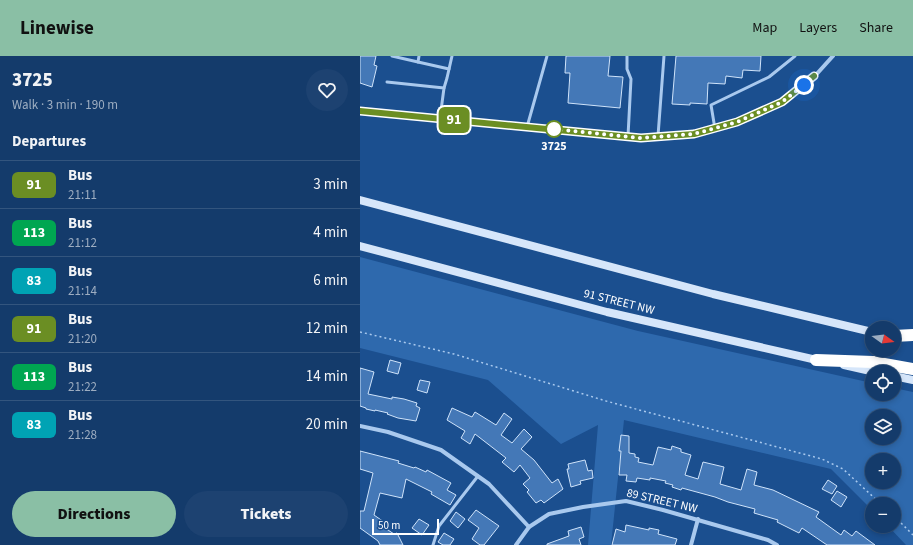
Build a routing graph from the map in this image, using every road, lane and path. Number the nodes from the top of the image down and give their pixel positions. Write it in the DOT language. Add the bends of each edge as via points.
graph roads {
  1 [pos="392,56"];
  2 [pos="420,56"];
  3 [pos="452,56"];
  4 [pos="547,56"];
  5 [pos="627,56"];
  6 [pos="664,56"];
  7 [pos="795,56"];
  8 [pos="833,56"];
  9 [pos="418,62"];
  10 [pos="449,69"];
  11 [pos="387,82"];
  12 [pos="444,88"];
  13 [pos="360,111"];
  14 [pos="440,118"];
  15 [pos="527,127"];
  16 [pos="715,128"];
  17 [pos="628,136"];
  18 [pos="658,136"];
  19 [pos="360,200"];
  20 [pos="360,246"];
  21 [pos="865,330"];
  22 [pos="360,332"];
  23 [pos="913,335"];
  24 [pos="901,336"];
  25 [pos="901,338"];
  26 [pos="913,341"];
  27 [pos="816,360"];
  28 [pos="913,369"];
  29 [pos="865,370"];
  30 [pos="901,377"];
  31 [pos="913,380"];
  32 [pos="360,426"];
  33 [pos="478,476"];
  34 [pos="873,497"];
  35 [pos="698,520"];
  36 [pos="901,523"];
  37 [pos="529,527"];
  38 [pos="913,535"];
  39 [pos="433,545"];
  40 [pos="516,545"];
  41 [pos="691,545"];
  42 [pos="777,545"];
  1 -- 9 [label="lane"];
  2 -- 9 [label="lane"];
  3 -- 10 [label="lane"];
  4 -- 15 [label="lane"];
  5 -- 17 [label="lane" via="627,69 631,79"];
  6 -- 18 [label="lane"];
  7 -- 16 [label="lane" via="769,76 712,106"];
  8 -- 16 [label="street" via="814,76 782,102 737,122"];
  9 -- 10 [label="lane"];
  10 -- 12 [label="lane"];
  11 -- 12 [label="lane"];
  12 -- 14 [label="lane"];
  13 -- 14 [label="street"];
  14 -- 15 [label="street"];
  15 -- 17 [label="street"];
  16 -- 18 [label="street" via="694,134"];
  17 -- 18 [label="street"];
  19 -- 21 [label="main road" via="708,292"];
  20 -- 27 [label="main road, 91 STREET NW" via="607,312"];
  22 -- 34 [label="path" via="454,354 606,401 822,459 843,469"];
  23 -- 24 [label="highway"];
  25 -- 26 [label="main road"];
  27 -- 28 [label="highway" via="873,362"];
  27 -- 29 [label="main road, 91 STREET NW"];
  30 -- 31 [label="main road"];
  32 -- 33 [label="street" via="388,432 441,450"];
  33 -- 37 [label="street" via="489,484"];
  33 -- 39 [label="lane" via="439,526"];
  35 -- 37 [label="street, 89 STREET NW" via="626,501 583,506 549,514"];
  35 -- 41 [label="street"];
  35 -- 42 [label="street, 89 STREET NW" via="768,540"];
  36 -- 38 [label="path"];
  37 -- 40 [label="street"];
}
